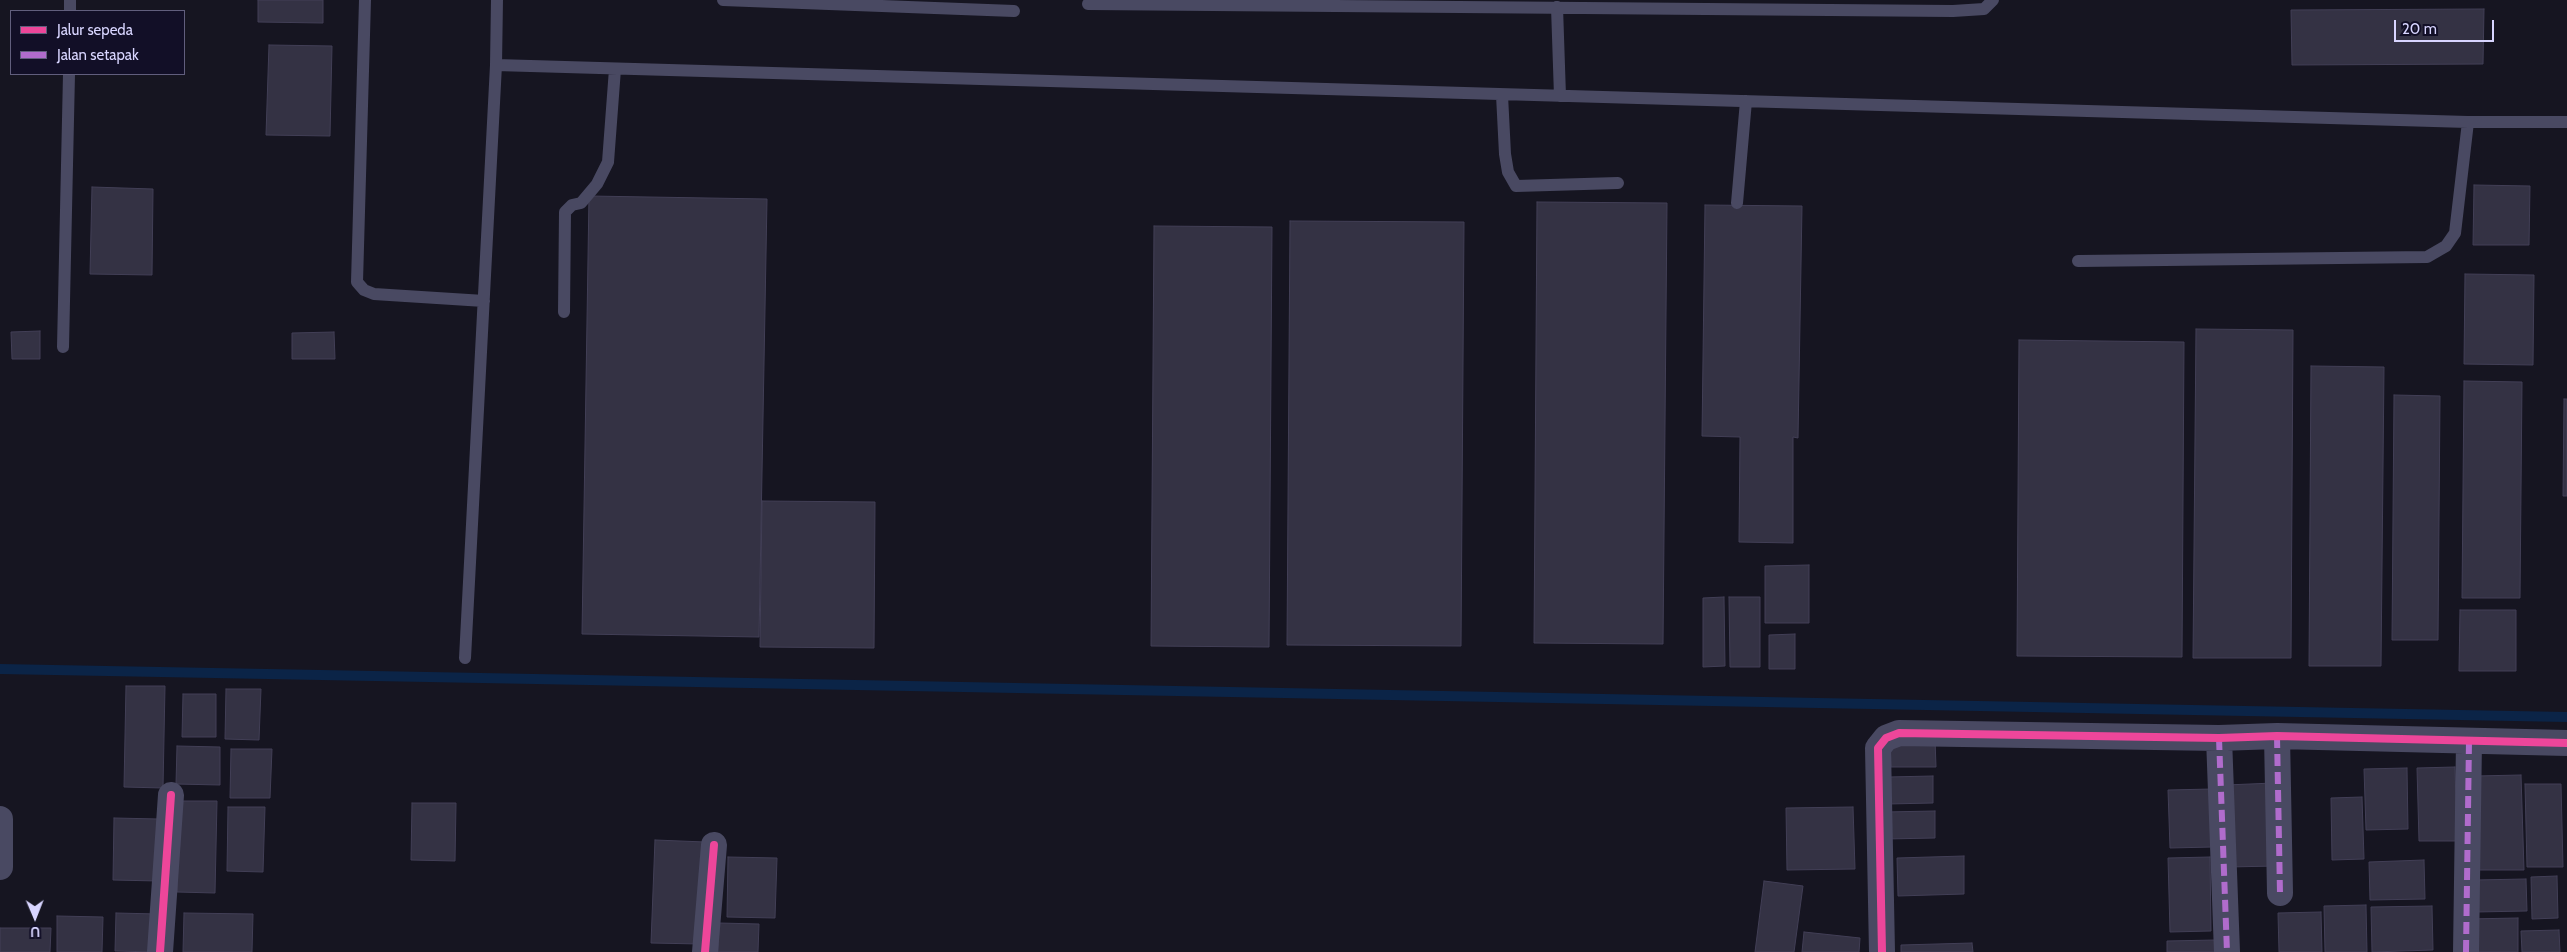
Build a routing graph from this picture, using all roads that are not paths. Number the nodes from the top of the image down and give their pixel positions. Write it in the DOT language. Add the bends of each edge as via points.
graph roads {
  1 [pos="366,0"];
  2 [pos="497,0"];
  3 [pos="723,0"];
  4 [pos="1993,0"];
  5 [pos="1088,4"];
  6 [pos="1557,7"];
  7 [pos="1014,11"];
  8 [pos="496,66"];
  9 [pos="615,69"];
  10 [pos="69,75"];
  11 [pos="1502,95"];
  12 [pos="1560,96"];
  13 [pos="1746,101"];
  14 [pos="2468,122"];
  15 [pos="2567,122"];
  16 [pos="1618,183"];
  17 [pos="1737,203"];
  18 [pos="2078,260"];
  19 [pos="484,301"];
  20 [pos="564,312"];
  21 [pos="63,347"];
  22 [pos="465,658"];
  23 [pos="2277,736"];
  24 [pos="2219,738"];
  25 [pos="2469,741"];
  26 [pos="2567,743"];
  27 [pos="171,795"];
  28 [pos="0,819"];
  29 [pos="714,845"];
  30 [pos="0,867"];
  31 [pos="2280,893"];
  32 [pos="160,952"];
  33 [pos="705,952"];
  34 [pos="1882,952"];
  35 [pos="2227,952"];
  36 [pos="2466,952"];
  1 -- 19 [label="lane" via="357,282 374,294"];
  2 -- 8 [label="lane"];
  3 -- 7 [label="lane"];
  4 -- 6 [label="lane" via="1984,9 1953,11"];
  5 -- 6 [label="lane"];
  6 -- 12 [label="lane"];
  8 -- 9 [label="lane"];
  8 -- 19 [label="lane"];
  9 -- 11 [label="lane"];
  9 -- 20 [label="lane" via="608,162 597,184 581,203 572,205 565,212"];
  10 -- 21 [label="lane"];
  11 -- 12 [label="lane"];
  11 -- 16 [label="lane" via="1505,154 1508,172 1516,186"];
  12 -- 13 [label="lane"];
  13 -- 14 [label="lane"];
  13 -- 17 [label="lane"];
  14 -- 15 [label="lane"];
  14 -- 18 [label="lane" via="2455,233 2446,246 2427,257"];
  19 -- 22 [label="lane"];
  23 -- 24 [label="street"];
  23 -- 25 [label="street"];
  23 -- 31 [label="street"];
  24 -- 34 [label="street" via="1899,733 1886,738 1878,748"];
  24 -- 35 [label="street"];
  25 -- 26 [label="street"];
  25 -- 36 [label="street"];
  27 -- 32 [label="street"];
  28 -- 30 [label="street"];
  29 -- 33 [label="street"];
}
